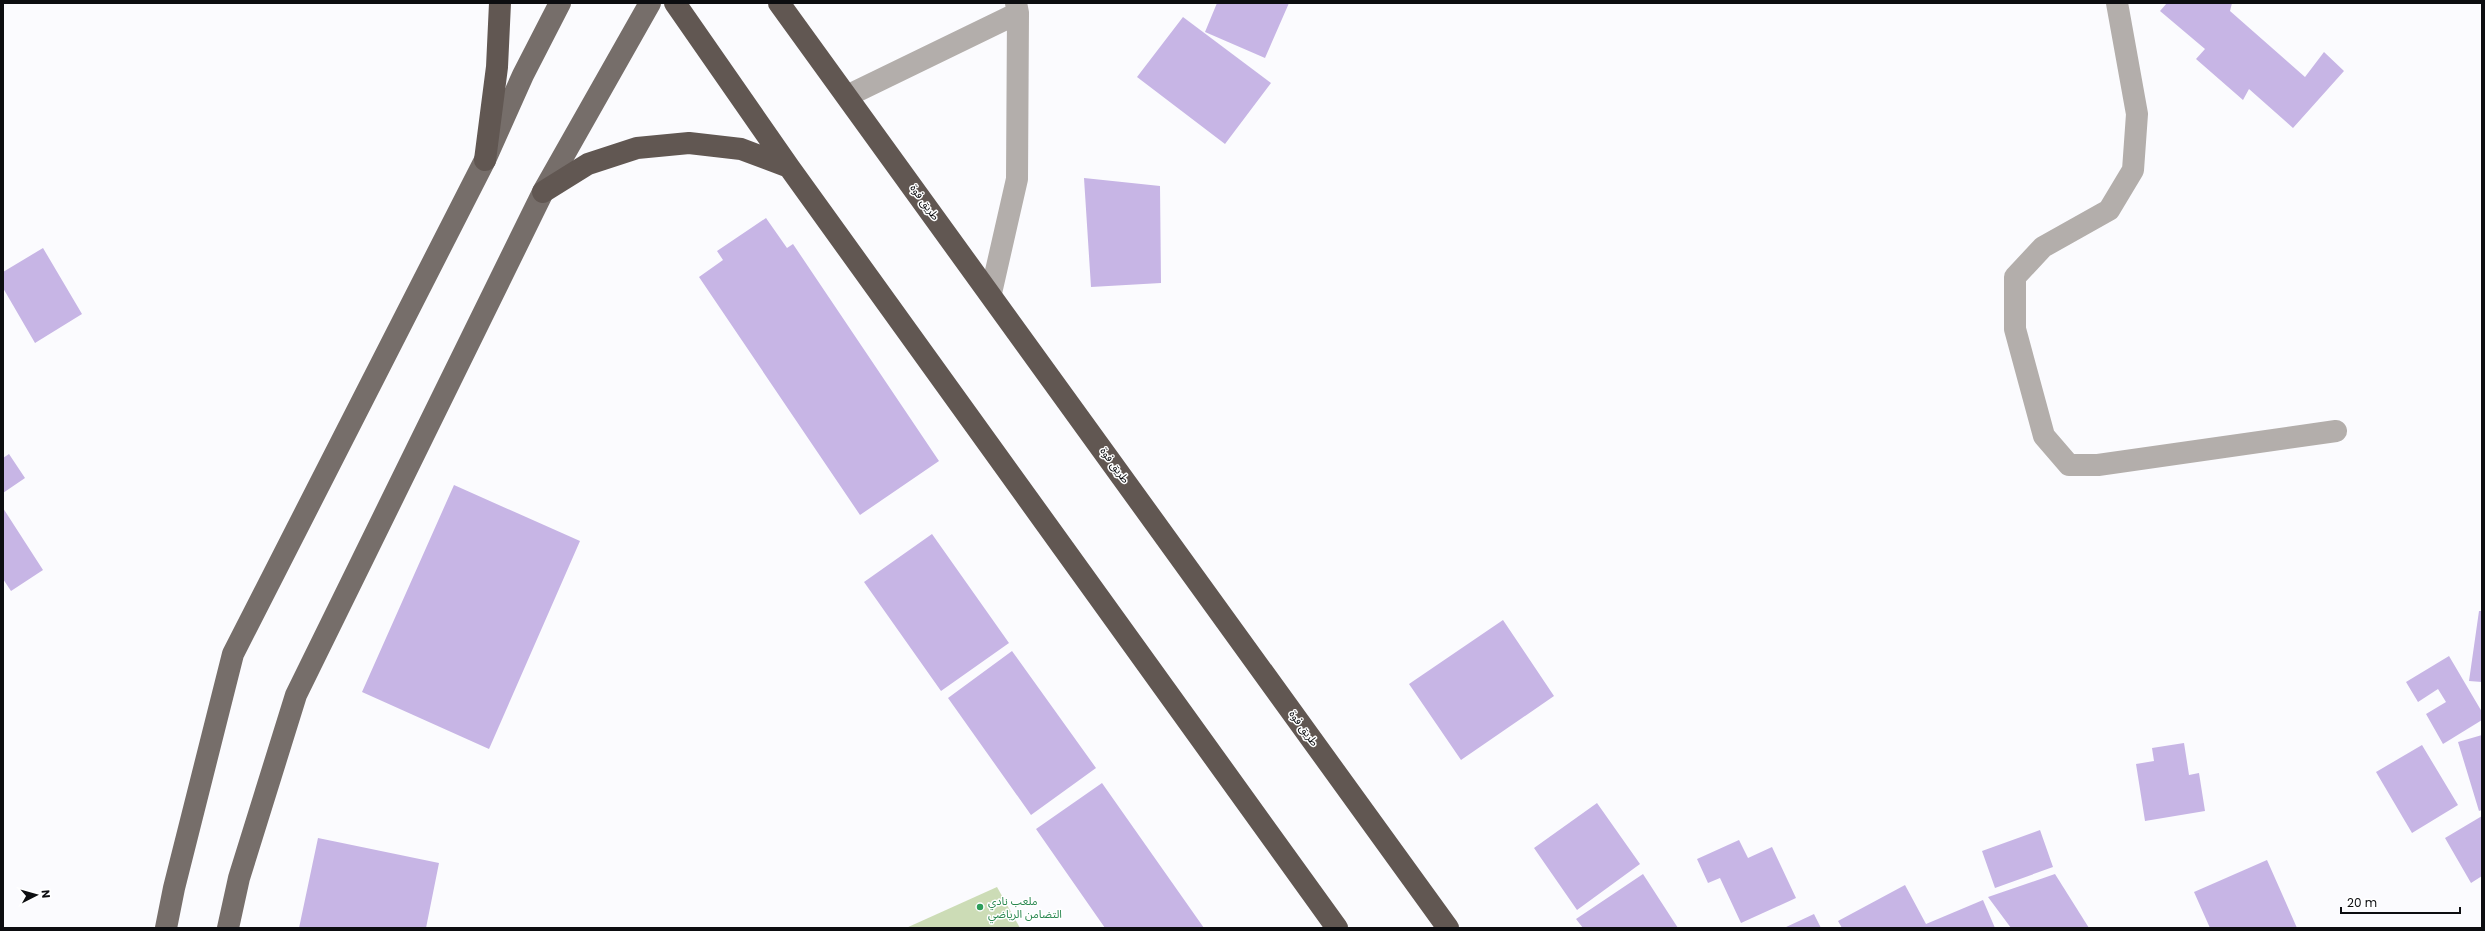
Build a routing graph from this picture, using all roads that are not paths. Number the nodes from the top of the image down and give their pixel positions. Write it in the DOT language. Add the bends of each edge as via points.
graph roads {
  1 [pos="500,3"];
  2 [pos="560,3"];
  3 [pos="650,3"];
  4 [pos="675,3"];
  5 [pos="779,3"];
  6 [pos="2117,3"];
  7 [pos="1017,8"];
  8 [pos="847,96"];
  9 [pos="486,160"];
  10 [pos="789,168"];
  11 [pos="543,192"];
  12 [pos="991,293"];
  13 [pos="2336,432"];
  14 [pos="166,928"];
  15 [pos="228,928"];
  16 [pos="1337,928"];
  17 [pos="1448,928"];
  1 -- 9 [label="highway" via="497,67"];
  2 -- 9 [label="main road" via="523,75"];
  3 -- 11 [label="main road"];
  4 -- 10 [label="highway"];
  5 -- 8 [label="highway, طريق فوة"];
  6 -- 13 [label="street" via="2137,114 2132,170 2109,210 2043,247 2015,277 2015,329 2044,436 2069,465 2098,465"];
  7 -- 8 [label="street"];
  7 -- 12 [label="street" via="1017,179"];
  8 -- 12 [label="highway, طريق فوة"];
  9 -- 14 [label="main road" via="233,654"];
  10 -- 11 [label="highway" via="741,149 689,143 637,148 588,164"];
  10 -- 16 [label="highway"];
  11 -- 15 [label="main road" via="296,696 239,878"];
  12 -- 17 [label="highway, طريق فوة"];
}
